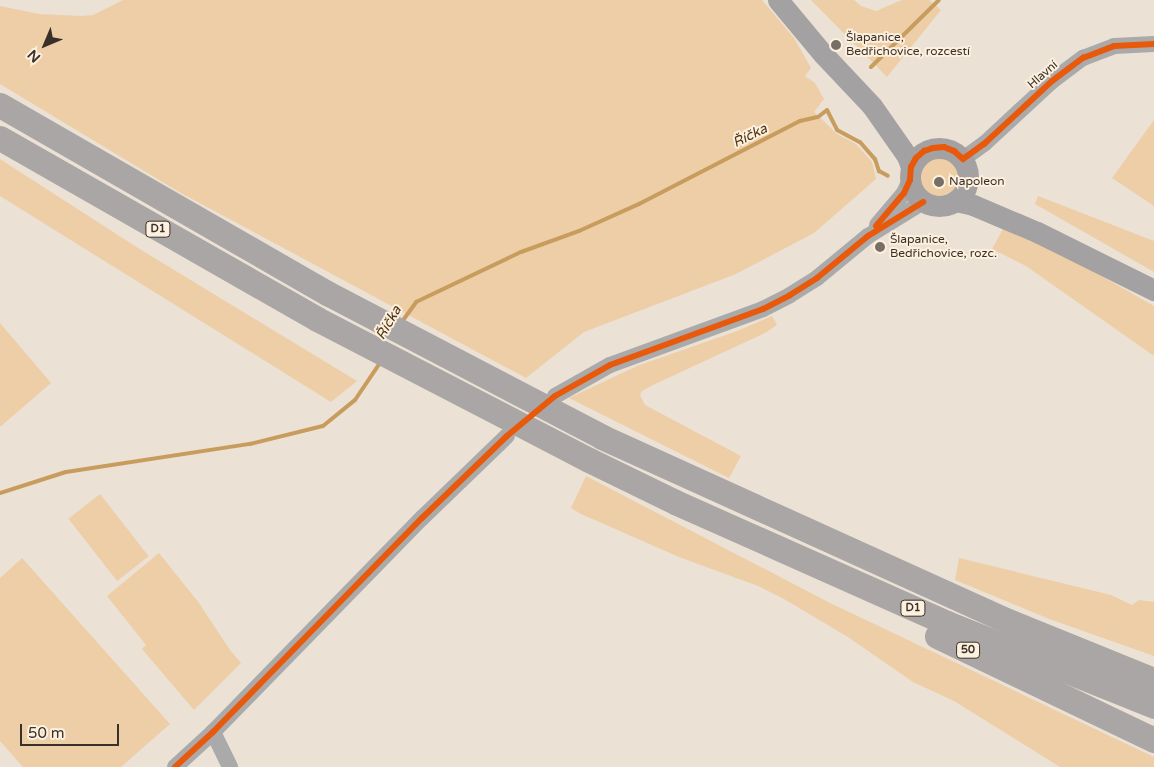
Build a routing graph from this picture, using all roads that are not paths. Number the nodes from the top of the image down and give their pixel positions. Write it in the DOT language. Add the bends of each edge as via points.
graph roads {
  1 [pos="778,0"];
  2 [pos="1154,44"];
  3 [pos="0,105"];
  4 [pos="872,106"];
  5 [pos="0,138"];
  6 [pos="933,148"];
  7 [pos="966,169"];
  8 [pos="910,173"];
  9 [pos="956,201"];
  10 [pos="924,202"];
  11 [pos="1037,232"];
  12 [pos="868,236"];
  13 [pos="1154,290"];
  14 [pos="555,396"];
  15 [pos="507,436"];
  16 [pos="674,502"];
  17 [pos="1001,618"];
  18 [pos="1154,666"];
  19 [pos="1154,680"];
  20 [pos="1154,706"];
  21 [pos="213,732"];
  22 [pos="1154,740"];
  23 [pos="175,767"];
  24 [pos="230,767"];
  1 -- 4 [label="main road"];
  2 -- 7 [label="street, Hlavní" via="1114,46 1083,58 1052,81 984,144"];
  3 -- 17 [label="highway, D1, bridge" via="330,294 602,437"];
  4 -- 6 [label="main road"];
  4 -- 8 [label="main road" via="908,156"];
  5 -- 16 [label="highway, D1, bridge" via="317,319"];
  6 -- 7 [label="main road" via="954,151"];
  6 -- 8 [label="main road" via="916,158"];
  7 -- 9 [label="main road" via="962,195"];
  7 -- 11 [label="main road" via="978,193"];
  8 -- 10 [label="main road" via="912,188"];
  8 -- 12 [label="street" via="904,193"];
  9 -- 10 [label="main road" via="940,206"];
  9 -- 11 [label="main road" via="973,204"];
  10 -- 12 [label="street"];
  11 -- 13 [label="main road"];
  12 -- 14 [label="street" via="817,278 763,309 610,365"];
  15 -- 21 [label="street" via="422,518"];
  16 -- 20 [label="highway, D1" via="946,623"];
  16 -- 22 [label="highway, 50" via="782,560"];
  17 -- 18 [label="highway" via="1078,638"];
  17 -- 19 [label="highway, D1"];
  21 -- 23 [label="street"];
  21 -- 24 [label="street"];
}
